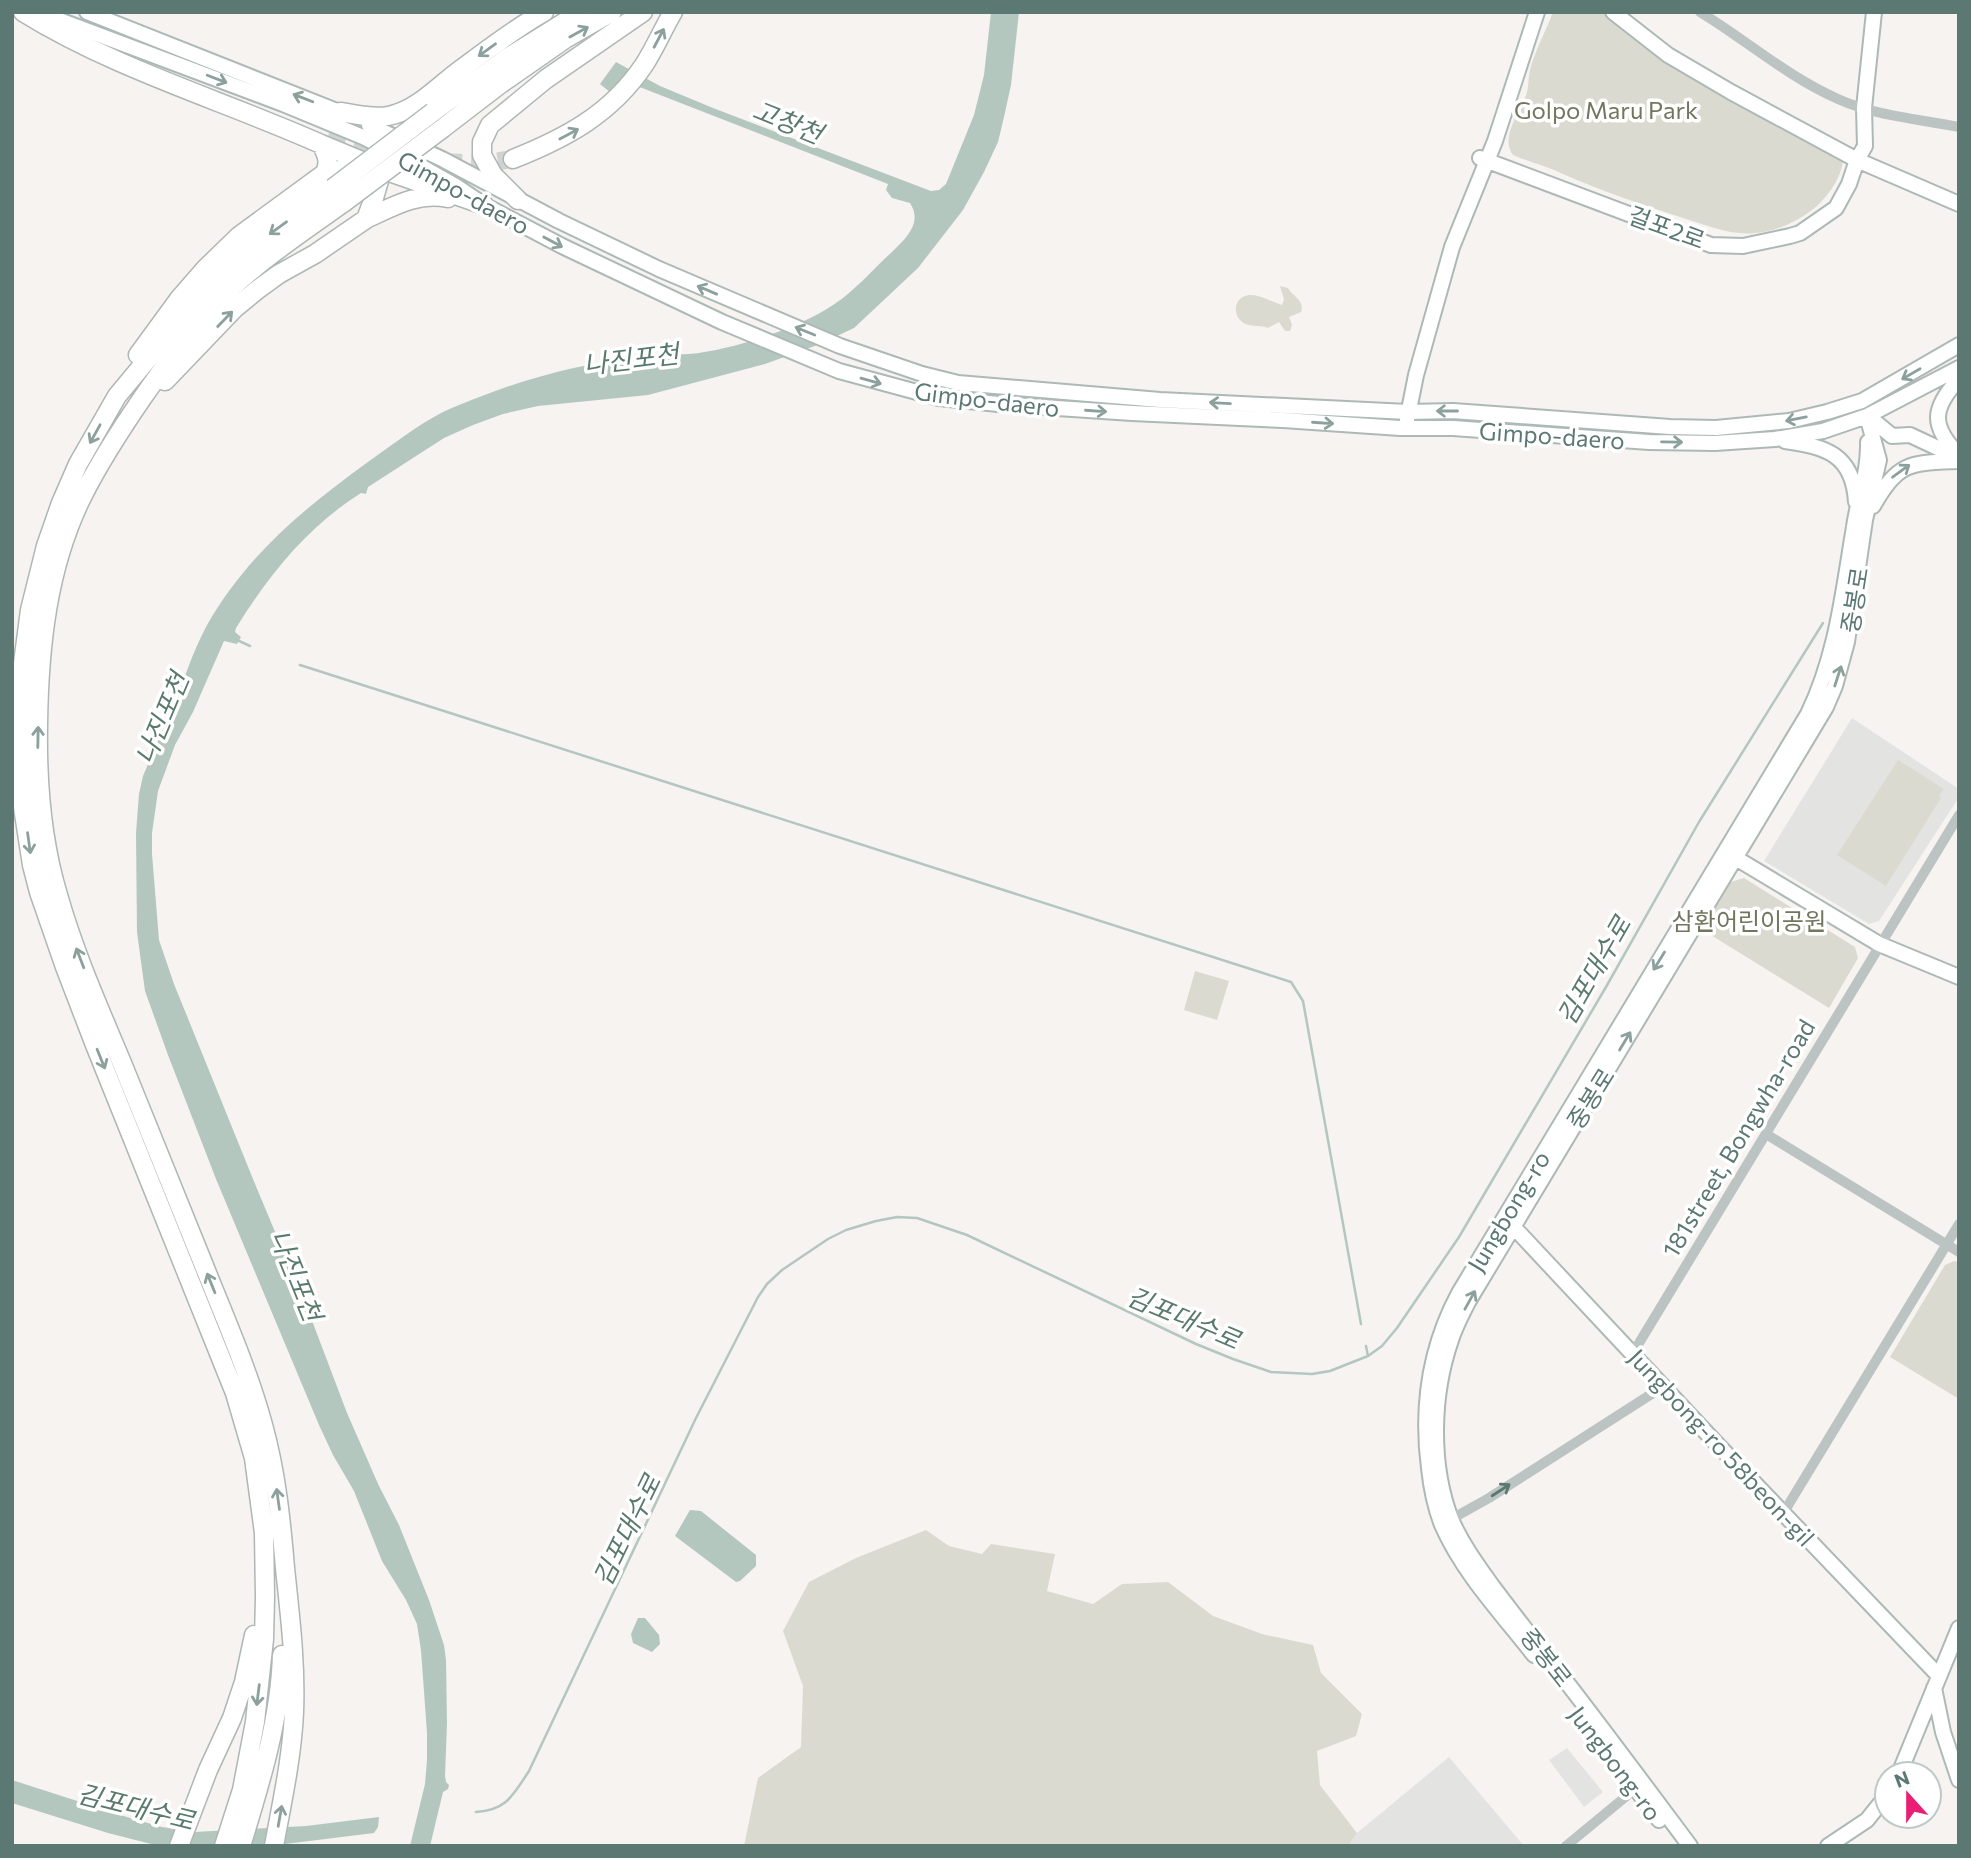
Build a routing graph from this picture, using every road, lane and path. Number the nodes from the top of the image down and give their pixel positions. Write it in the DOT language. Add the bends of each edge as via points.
graph roads {
  1 [pos="23,12"];
  2 [pos="38,12"];
  3 [pos="87,12"];
  4 [pos="544,12"];
  5 [pos="581,12"];
  6 [pos="612,12"];
  7 [pos="643,12"];
  8 [pos="673,12"];
  9 [pos="1531,12"];
  10 [pos="1537,12"];
  11 [pos="1613,12"];
  12 [pos="1700,12"];
  13 [pos="1874,12"];
  14 [pos="415,105"];
  15 [pos="1864,108"];
  16 [pos="340,112"];
  17 [pos="373,126"];
  18 [pos="1959,127"];
  19 [pos="325,141"];
  20 [pos="408,142"];
  21 [pos="380,146"];
  22 [pos="513,159"];
  23 [pos="1483,159"];
  24 [pos="1857,160"];
  25 [pos="418,165"];
  26 [pos="382,169"];
  27 [pos="329,181"];
  28 [pos="374,198"];
  29 [pos="517,200"];
  30 [pos="1959,204"];
  31 [pos="484,205"];
  32 [pos="366,219"];
  33 [pos="1959,345"];
  34 [pos="1959,368"];
  35 [pos="1959,379"];
  36 [pos="1861,401"];
  37 [pos="1406,412"];
  38 [pos="1867,415"];
  39 [pos="127,421"];
  40 [pos="1403,428"];
  41 [pos="1775,439"];
  42 [pos="1959,458"];
  43 [pos="1860,522"];
  44 [pos="1958,818"];
  45 [pos="1731,855"];
  46 [pos="1879,944"];
  47 [pos="1959,977"];
  48 [pos="1766,1134"];
  49 [pos="1509,1221"];
  50 [pos="1959,1224"];
  51 [pos="1946,1245"];
  52 [pos="1959,1252"];
  53 [pos="1633,1353"];
  54 [pos="1664,1386"];
  55 [pos="1784,1512"];
  56 [pos="1447,1522"];
  57 [pos="264,1554"];
  58 [pos="285,1567"];
  59 [pos="1959,1628"];
  60 [pos="1936,1681"];
  61 [pos="1905,1760"];
  62 [pos="1959,1780"];
  63 [pos="1635,1789"];
  64 [pos="250,1791"];
  65 [pos="1873,1812"];
  66 [pos="179,1846"];
  67 [pos="224,1846"];
  68 [pos="241,1846"];
  69 [pos="274,1846"];
  70 [pos="1566,1846"];
  71 [pos="1679,1846"];
  72 [pos="1690,1846"];
  73 [pos="1828,1846"];
  1 -- 19 [label="highway" via="133,67"];
  2 -- 21 [label="street, Gimpo-daero, one-way" via="283,104"];
  16 -- 3 [label="street, Gimpo-daero, one-way"];
  4 -- 14 [label="highway, one-way"];
  5 -- 27 [label="highway, bridge"];
  39 -- 6 [label="highway, one-way, bridge" via="171,357 227,292 499,85"];
  7 -- 29 [label="highway" via="546,79 490,125 482,155 493,175"];
  22 -- 8 [label="highway, one-way" via="581,128 618,97 645,64"];
  9 -- 23 [label="street"];
  10 -- 23 [label="street"];
  11 -- 24 [label="street" via="1668,55"];
  12 -- 15 [label="street" via="1816,88"];
  13 -- 15 [label="street, 걸포2로"];
  14 -- 16 [label="highway" via="376,117"];
  14 -- 20 [label="highway" via="405,132"];
  15 -- 18 [label="street"];
  15 -- 24 [label="street, 걸포2로" via="1865,146"];
  16 -- 17 [label="street, Gimpo-daero"];
  17 -- 20 [label="street, Gimpo-daero"];
  17 -- 21 [label="highway"];
  19 -- 26 [label="highway"];
  19 -- 27 [label="highway"];
  20 -- 25 [label="highway"];
  20 -- 29 [label="street, Gimpo-daero"];
  21 -- 25 [label="street, Gimpo-daero"];
  21 -- 26 [label="highway"];
  23 -- 24 [label="street, 걸포2로" via="1711,245 1743,246 1800,233 1836,208"];
  23 -- 37 [label="street" via="1452,247"];
  24 -- 30 [label="street"];
  25 -- 31 [label="street, Gimpo-daero"];
  26 -- 28 [label="highway"];
  26 -- 31 [label="highway"];
  27 -- 28 [label="highway" via="344,169 364,175"];
  27 -- 57 [label="highway, one-way" via="217,280 117,396 78,464 43,556 30,610 21,693 23,807 32,864 65,967 235,1393 254,1458"];
  28 -- 32 [label="highway"];
  37 -- 29 [label="street, Gimpo-daero, one-way" via="1160,400 971,384 922,374 770,317"];
  31 -- 32 [label="highway" via="419,197"];
  31 -- 40 [label="street, Gimpo-daero, one-way" via="722,322 806,359 877,383 939,398 998,404"];
  39 -- 32 [label="highway, one-way" via="235,308"];
  33 -- 36 [label="street, Gimpo-daero, one-way"];
  34 -- 38 [label="street, Gimpo-daero"];
  35 -- 42 [label="street" via="1940,402 1938,424"];
  36 -- 37 [label="street, Gimpo-daero, one-way" via="1789,421 1716,428"];
  36 -- 38 [label="street"];
  37 -- 40 [label="street"];
  38 -- 41 [label="street, Gimpo-daero" via="1823,431"];
  38 -- 42 [label="street" via="1892,436 1910,435"];
  38 -- 43 [label="street" via="1869,458"];
  58 -- 39 [label="highway, one-way" via="275,1471 240,1355 74,942 43,834 37,747 41,644 48,604 80,501"];
  40 -- 41 [label="street, Gimpo-daero, one-way" via="1649,442"];
  41 -- 43 [label="street" via="1817,446 1839,458 1855,489"];
  43 -- 42 [label="street, one-way" via="1897,472 1910,464"];
  43 -- 45 [label="street, Jungbong-ro" via="1824,678"];
  44 -- 46 [label="street, 181street, Bongwha-road"];
  45 -- 46 [label="street"];
  45 -- 49 [label="street, Jungbong-ro" via="1600,1057"];
  46 -- 47 [label="street"];
  46 -- 48 [label="street, 181street, Bongwha-road"];
  48 -- 51 [label="street"];
  48 -- 53 [label="street, 181street, Bongwha-road"];
  49 -- 53 [label="street, Jungbong-ro 58beon-gil"];
  49 -- 56 [label="street, Jungbong-ro" via="1451,1307 1429,1377 1430,1481"];
  50 -- 51 [label="street"];
  51 -- 52 [label="street"];
  51 -- 55 [label="street"];
  53 -- 54 [label="street, Jungbong-ro 58beon-gil"];
  54 -- 55 [label="street, Jungbong-ro 58beon-gil"];
  56 -- 54 [label="street, one-way"];
  55 -- 60 [label="street, Jungbong-ro 58beon-gil"];
  56 -- 63 [label="street, Jungbong-ro" via="1462,1560 1479,1585"];
  56 -- 72 [label="street, 중봉로"];
  57 -- 64 [label="highway, one-way" via="262,1661"];
  57 -- 66 [label="highway" via="244,1682"];
  58 -- 64 [label="highway" via="281,1685"];
  69 -- 58 [label="highway, one-way" via="294,1715 293,1640"];
  59 -- 60 [label="street"];
  60 -- 61 [label="street"];
  60 -- 62 [label="street" via="1943,1732"];
  63 -- 70 [label="street"];
  63 -- 71 [label="street, Jungbong-ro"];
  64 -- 67 [label="highway"];
  64 -- 68 [label="highway"];
  65 -- 73 [label="street"];
}
